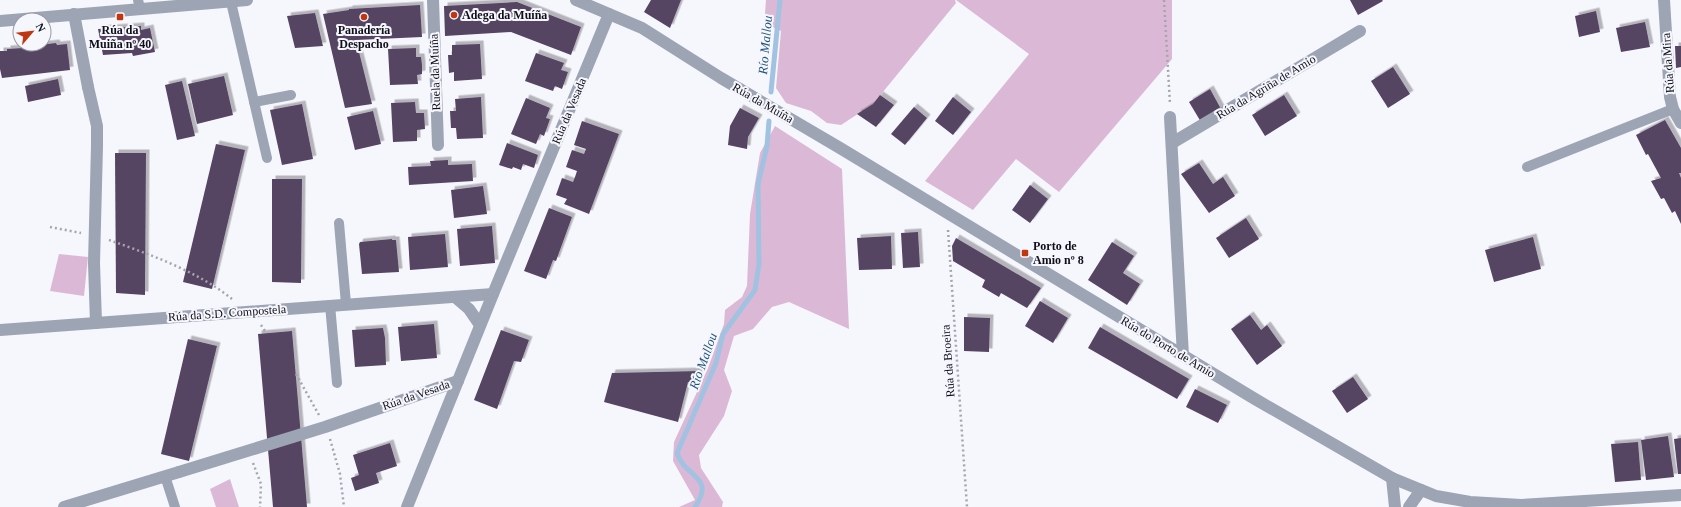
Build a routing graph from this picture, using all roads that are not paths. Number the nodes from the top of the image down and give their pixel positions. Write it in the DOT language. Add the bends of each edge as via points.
graph roads {
  1 [pos="247,0"];
  2 [pos="433,0"];
  3 [pos="576,0"];
  4 [pos="1664,0"];
  5 [pos="231,2"];
  6 [pos="139,4"];
  7 [pos="74,14"];
  8 [pos="609,14"];
  9 [pos="0,21"];
  10 [pos="1360,31"];
  11 [pos="291,95"];
  12 [pos="254,102"];
  13 [pos="1672,109"];
  14 [pos="1170,117"];
  15 [pos="1681,123"];
  16 [pos="1172,143"];
  17 [pos="438,145"];
  18 [pos="267,158"];
  19 [pos="1527,167"];
  20 [pos="947,213"];
  21 [pos="339,223"];
  22 [pos="493,294"];
  23 [pos="454,297"];
  24 [pos="346,304"];
  25 [pos="330,305"];
  26 [pos="96,323"];
  27 [pos="480,325"];
  28 [pos="0,330"];
  29 [pos="1183,356"];
  30 [pos="458,381"];
  31 [pos="337,383"];
  32 [pos="165,476"];
  33 [pos="1392,478"];
  34 [pos="1421,490"];
  35 [pos="1681,494"];
  36 [pos="64,507"];
  37 [pos="175,507"];
  38 [pos="407,507"];
  39 [pos="1395,507"];
  40 [pos="1409,507"];
  1 -- 5 [label="street"];
  2 -- 17 [label="street, Ruela da Muíña"];
  3 -- 8 [label="street, Rúa da Muíña"];
  4 -- 13 [label="street, Rúa da Mira"];
  5 -- 6 [label="street"];
  5 -- 12 [label="lane"];
  6 -- 7 [label="street"];
  7 -- 9 [label="street"];
  7 -- 26 [label="street" via="97,126 94,263"];
  8 -- 20 [label="street, Rúa da Muíña" via="642,28"];
  8 -- 22 [label="street, Rúa da Vesada"];
  10 -- 16 [label="street, Rúa da Agriña de Amio"];
  11 -- 12 [label="lane"];
  12 -- 18 [label="lane"];
  13 -- 15 [label="street, Rúa da Mira"];
  13 -- 19 [label="lane"];
  14 -- 16 [label="street"];
  16 -- 29 [label="street"];
  20 -- 29 [label="street, Rúa do Porto de Amio"];
  21 -- 24 [label="lane"];
  22 -- 23 [label="street, Rúa da S.D. Compostela"];
  22 -- 27 [label="street, Rúa da Vesada"];
  23 -- 24 [label="street, Rúa da S.D. Compostela"];
  23 -- 27 [label="street" via="469,309"];
  24 -- 25 [label="street, Rúa da S.D. Compostela"];
  25 -- 26 [label="street, Rúa da S.D. Compostela"];
  25 -- 31 [label="lane"];
  26 -- 28 [label="street, Rúa da S.D. Compostela"];
  27 -- 30 [label="street, Rúa da Vesada"];
  29 -- 33 [label="street, Rúa do Porto de Amio"];
  30 -- 32 [label="street, Rúa da Vesada" via="325,427"];
  30 -- 38 [label="street"];
  32 -- 36 [label="street, Rúa da Vesada"];
  32 -- 37 [label="lane"];
  33 -- 34 [label="street, Rúa do Porto de Amio"];
  33 -- 39 [label="street"];
  34 -- 35 [label="street, Rúa do Porto de Amio" via="1436,496 1470,502 1521,505"];
  34 -- 40 [label="street"];
}
